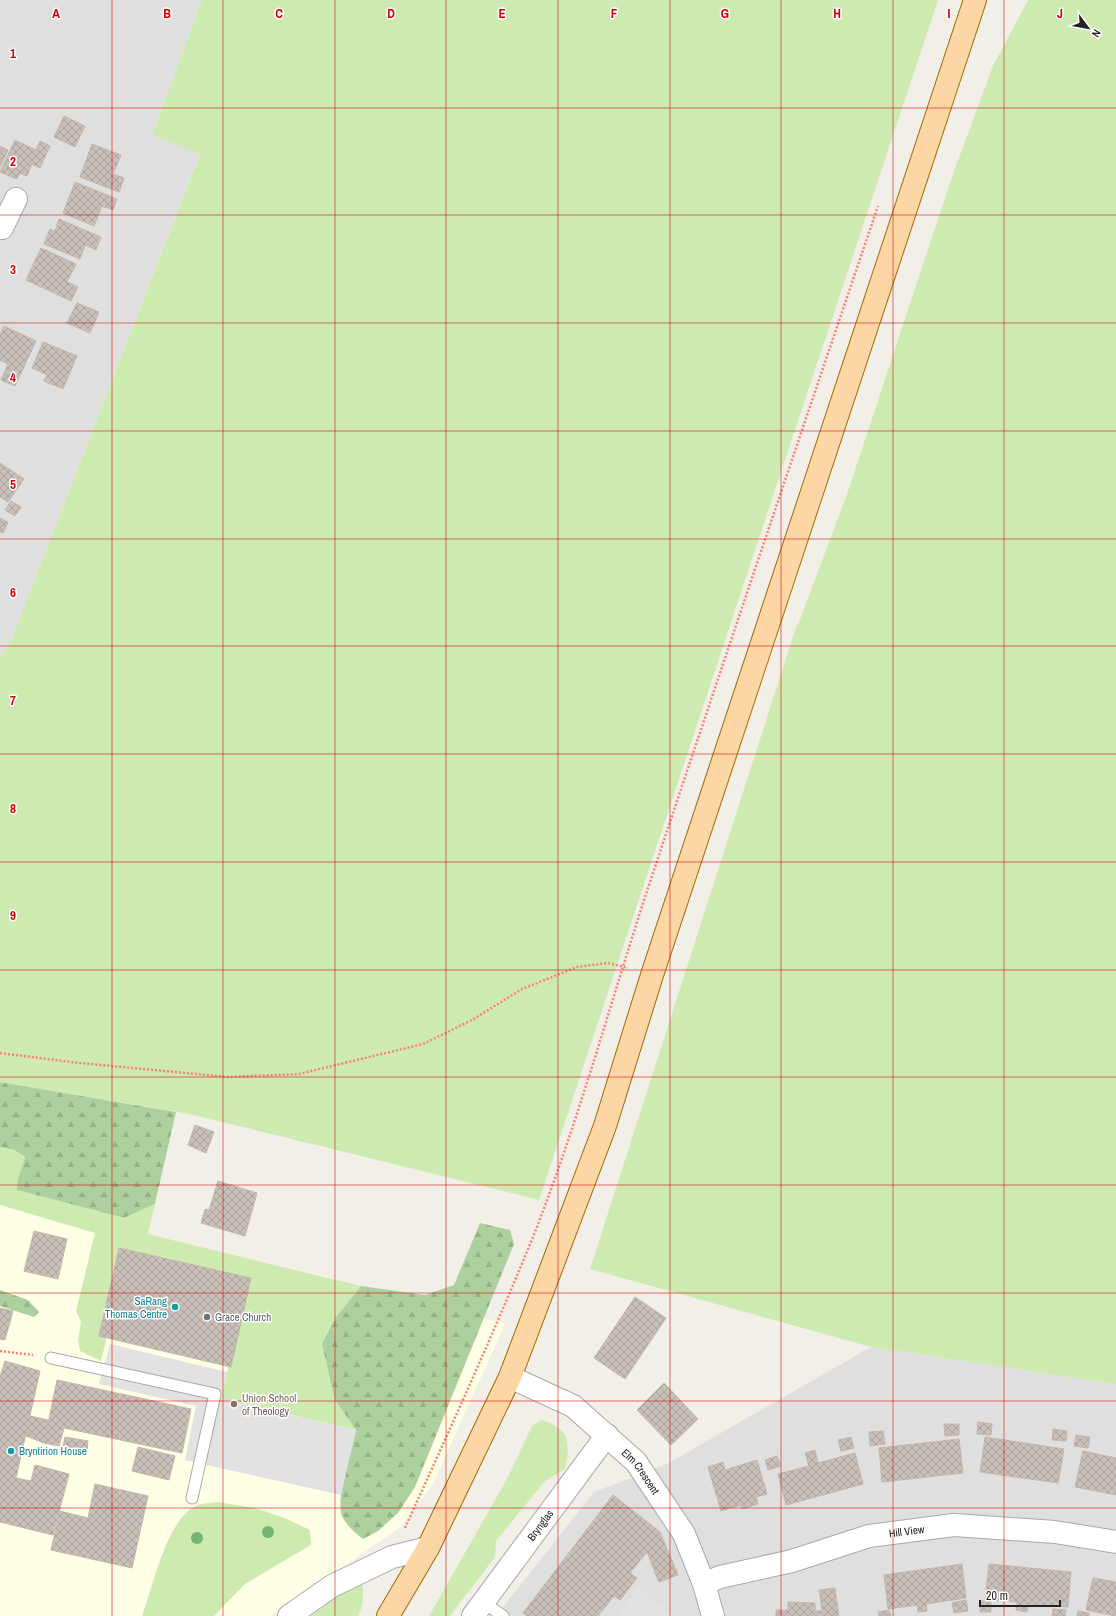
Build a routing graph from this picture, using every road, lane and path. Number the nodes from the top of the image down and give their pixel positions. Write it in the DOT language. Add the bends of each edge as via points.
graph roads {
  1 [pos="975,0"];
  2 [pos="16,199"];
  3 [pos="878,205"];
  4 [pos="1,230"];
  5 [pos="622,967"];
  6 [pos="652,975"];
  7 [pos="0,1053"];
  8 [pos="0,1351"];
  9 [pos="51,1358"];
  10 [pos="510,1377"];
  11 [pos="607,1434"];
  12 [pos="192,1498"];
  13 [pos="1116,1542"];
  14 [pos="428,1548"];
  15 [pos="392,1557"];
  16 [pos="704,1584"];
  17 [pos="478,1609"];
  18 [pos="289,1616"];
  19 [pos="388,1616"];
  20 [pos="503,1616"];
  21 [pos="713,1616"];
  1 -- 6 [label="main road"];
  2 -- 4 [label="street"];
  3 -- 5 [label="path"];
  5 -- 6 [label="path"];
  5 -- 7 [label="path" via="608,963 576,967 522,990 472,1020 423,1044 299,1074 228,1077"];
  5 -- 15 [label="path" via="582,1100 534,1234 467,1392"];
  6 -- 10 [label="main road" via="605,1126"];
  8 -- 9 [label="path"];
  9 -- 12 [label="lane" via="215,1394"];
  10 -- 11 [label="street, Elm Crescent" via="573,1406"];
  10 -- 14 [label="main road"];
  11 -- 16 [label="street, Elm Crescent" via="636,1462 657,1492 684,1534"];
  11 -- 17 [label="street, Brynglas"];
  13 -- 16 [label="street, Hill View" via="1055,1532 954,1525 869,1536 792,1561 720,1577"];
  14 -- 15 [label="street"];
  14 -- 19 [label="main road"];
  15 -- 18 [label="street" via="332,1586"];
  16 -- 21 [label="street, Elm Crescent"];
  17 -- 20 [label="lane"];
}
